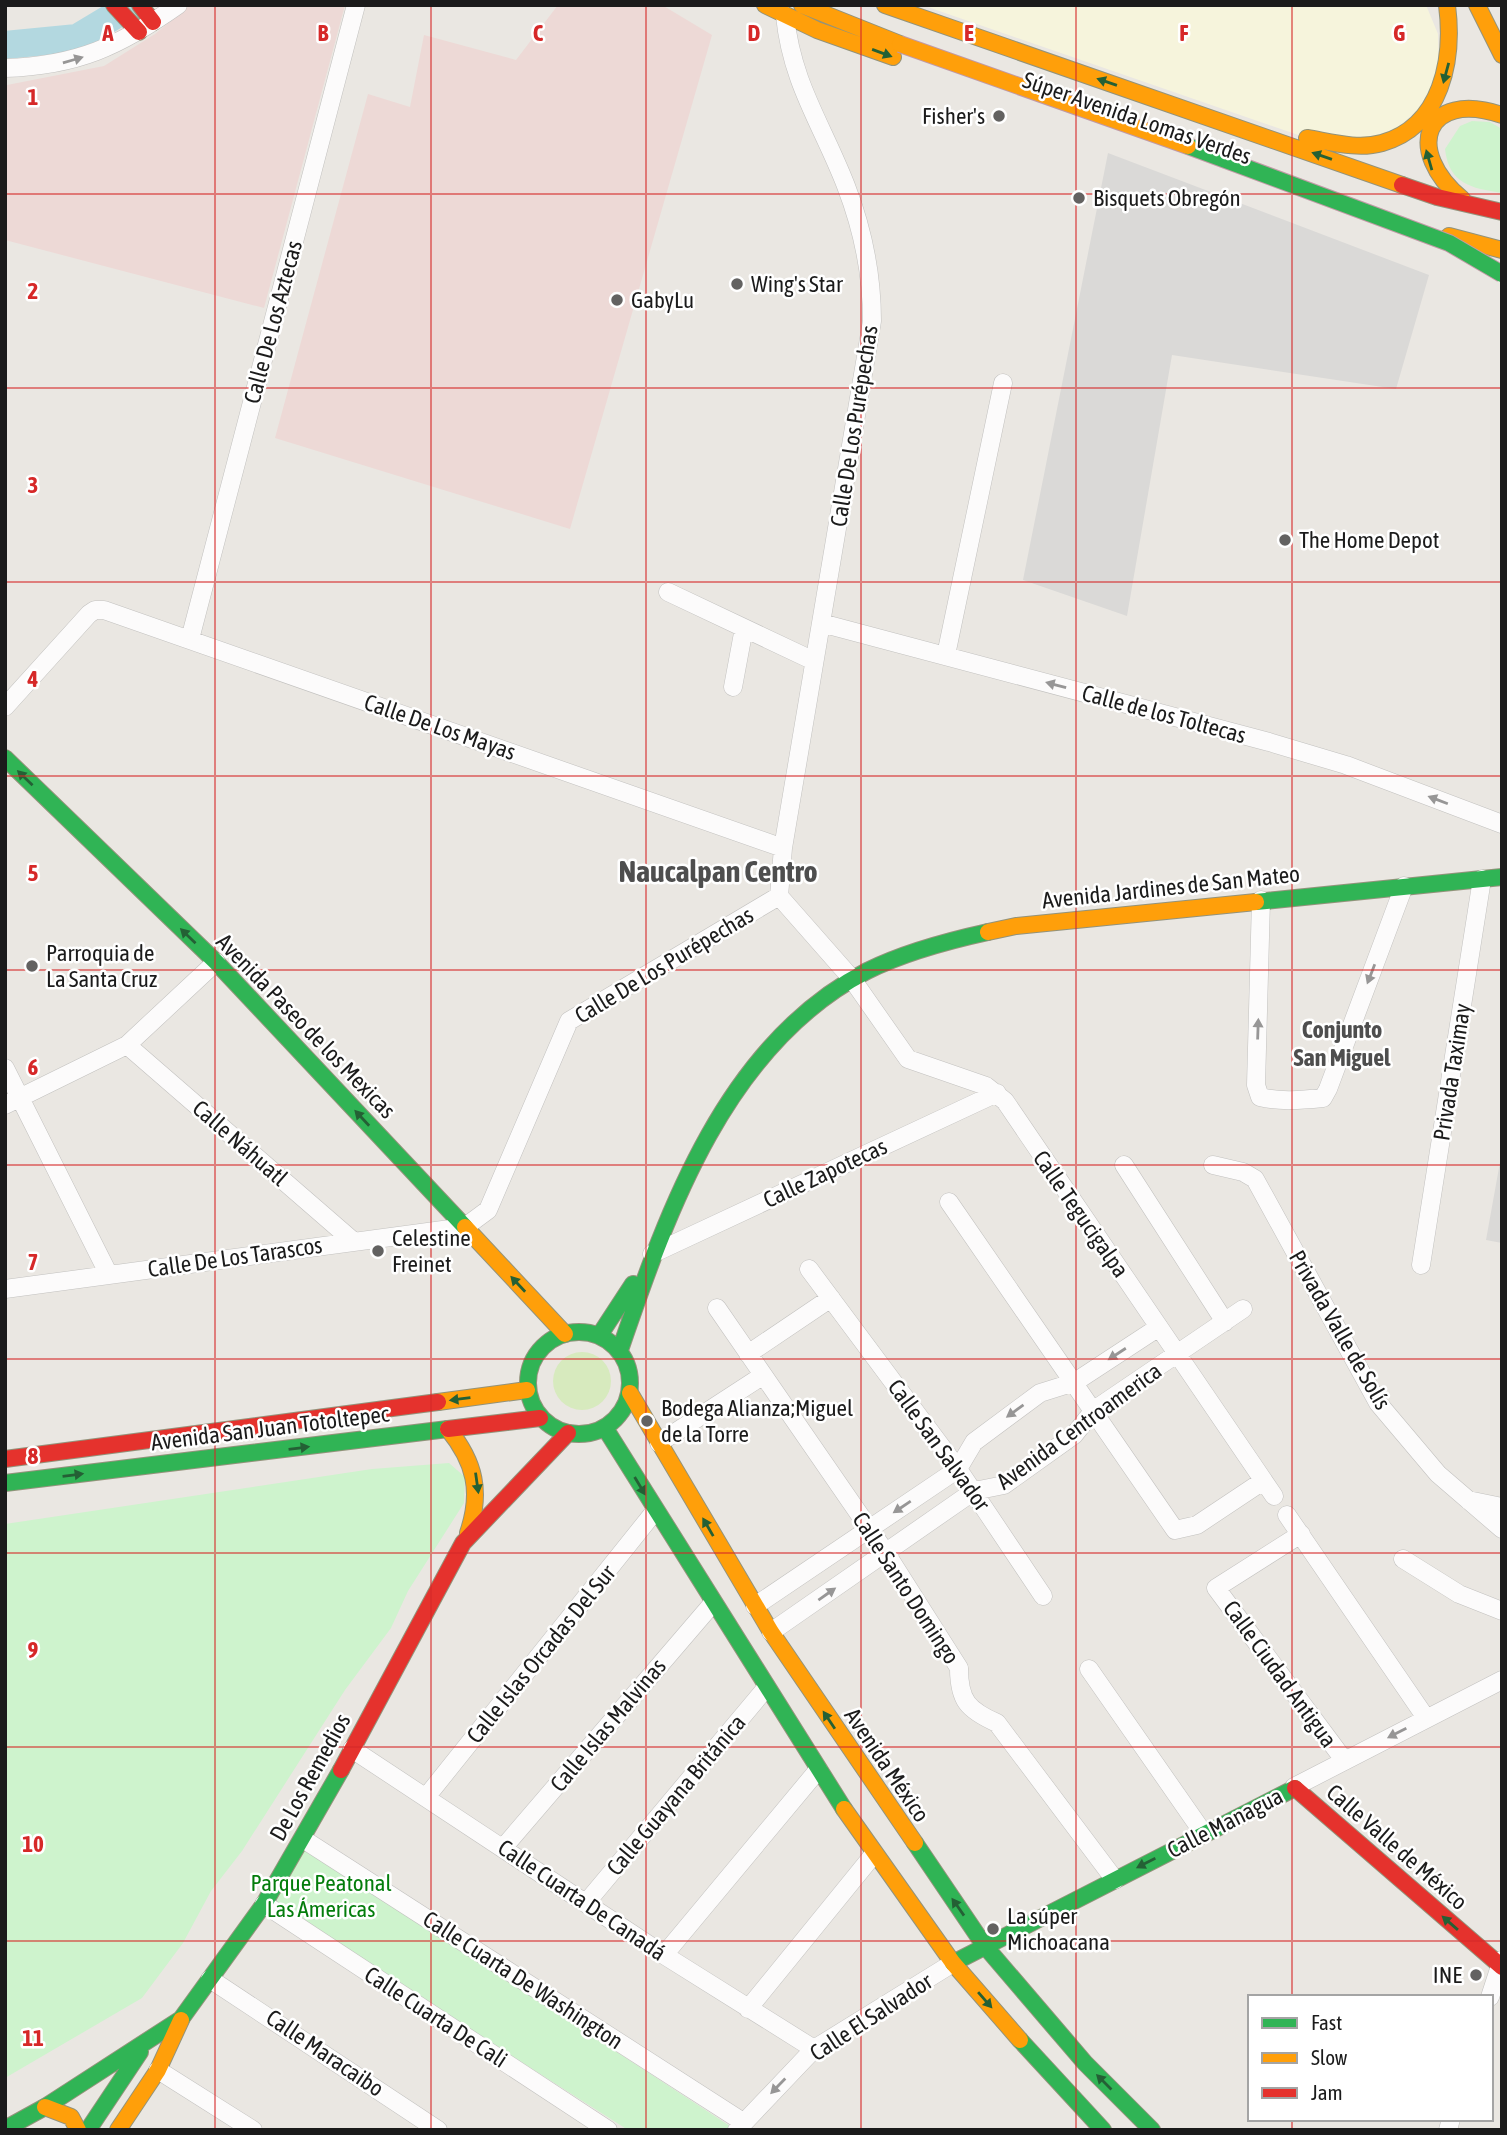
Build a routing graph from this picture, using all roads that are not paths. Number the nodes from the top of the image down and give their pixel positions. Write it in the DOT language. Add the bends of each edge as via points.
graph roads {
  1 [pos="114,5"];
  2 [pos="178,5"];
  3 [pos="356,5"];
  4 [pos="765,5"];
  5 [pos="802,5"];
  6 [pos="841,5"];
  7 [pos="885,5"];
  8 [pos="1447,5"];
  9 [pos="1461,5"];
  10 [pos="1477,5"];
  11 [pos="1488,5"];
  12 [pos="1496,5"];
  13 [pos="785,16"];
  14 [pos="1502,18"];
  15 [pos="142,20"];
  16 [pos="1502,33"];
  17 [pos="900,37"];
  18 [pos="1502,55"];
  19 [pos="5,68"];
  20 [pos="1502,74"];
  21 [pos="1502,115"];
  22 [pos="1247,130"];
  23 [pos="1318,203"];
  24 [pos="1475,207"];
  25 [pos="1502,212"];
  26 [pos="1502,250"];
  27 [pos="1502,257"];
  28 [pos="1502,274"];
  29 [pos="1502,282"];
  30 [pos="1003,383"];
  31 [pos="668,592"];
  32 [pos="821,622"];
  33 [pos="744,628"];
  34 [pos="190,639"];
  35 [pos="946,655"];
  36 [pos="814,661"];
  37 [pos="733,687"];
  38 [pos="5,707"];
  39 [pos="5,758"];
  40 [pos="1502,824"];
  41 [pos="783,848"];
  42 [pos="1502,877"];
  43 [pos="1482,878"];
  44 [pos="1404,886"];
  45 [pos="779,896"];
  46 [pos="1261,900"];
  47 [pos="216,962"];
  48 [pos="852,979"];
  49 [pos="127,1045"];
  50 [pos="5,1068"];
  51 [pos="997,1093"];
  52 [pos="12,1101"];
  53 [pos="1124,1164"];
  54 [pos="1213,1164"];
  55 [pos="949,1202"];
  56 [pos="465,1227"];
  57 [pos="353,1241"];
  58 [pos="652,1254"];
  59 [pos="1421,1265"];
  60 [pos="809,1269"];
  61 [pos="108,1275"];
  62 [pos="5,1289"];
  63 [pos="831,1298"];
  64 [pos="717,1308"];
  65 [pos="1243,1309"];
  66 [pos="1226,1322"];
  67 [pos="1158,1327"];
  68 [pos="565,1334"];
  69 [pos="599,1336"];
  70 [pos="620,1350"];
  71 [pos="748,1354"];
  72 [pos="1178,1355"];
  73 [pos="762,1376"];
  74 [pos="1075,1382"];
  75 [pos="527,1390"];
  76 [pos="629,1393"];
  77 [pos="1094,1410"];
  78 [pos="540,1418"];
  79 [pos="605,1428"];
  80 [pos="448,1429"];
  81 [pos="561,1431"];
  82 [pos="659,1443"];
  83 [pos="5,1459"];
  84 [pos="958,1469"];
  85 [pos="5,1483"];
  86 [pos="974,1491"];
  87 [pos="1465,1499"];
  88 [pos="1502,1507"];
  89 [pos="655,1511"];
  90 [pos="1287,1515"];
  91 [pos="869,1529"];
  92 [pos="1502,1529"];
  93 [pos="1301,1534"];
  94 [pos="463,1543"];
  95 [pos="886,1553"];
  96 [pos="1403,1559"];
  97 [pos="1043,1596"];
  98 [pos="713,1602"];
  99 [pos="755,1606"];
  100 [pos="1502,1611"];
  101 [pos="771,1632"];
  102 [pos="1089,1670"];
  103 [pos="1502,1680"];
  104 [pos="766,1688"];
  105 [pos="1426,1717"];
  106 [pos="352,1748"];
  107 [pos="1343,1760"];
  108 [pos="818,1770"];
  109 [pos="1294,1787"];
  110 [pos="427,1796"];
  111 [pos="864,1805"];
  112 [pos="1204,1834"];
  113 [pos="303,1839"];
  114 [pos="503,1848"];
  115 [pos="874,1854"];
  116 [pos="1115,1880"];
  117 [pos="586,1903"];
  118 [pos="264,1904"];
  119 [pos="984,1945"];
  120 [pos="664,1955"];
  121 [pos="953,1963"];
  122 [pos="1501,1965"];
  123 [pos="210,1979"];
  124 [pos="1491,1995"];
  125 [pos="748,2009"];
  126 [pos="181,2020"];
  127 [pos="144,2046"];
  128 [pos="814,2049"];
  129 [pos="108,2068"];
  130 [pos="158,2070"];
  131 [pos="125,2075"];
  132 [pos="138,2100"];
  133 [pos="45,2107"];
  134 [pos="740,2126"];
  135 [pos="5,2129"];
  136 [pos="78,2130"];
  137 [pos="88,2130"];
  138 [pos="118,2130"];
  139 [pos="253,2130"];
  140 [pos="438,2130"];
  141 [pos="608,2130"];
  142 [pos="1103,2130"];
  143 [pos="1152,2130"];
  1 -- 15 [label="main road"];
  2 -- 15 [label="street"];
  3 -- 34 [label="street, Calle De Los Aztecas"];
  4 -- 13 [label="main road, Súper Avenida Lomas Verdes"];
  5 -- 17 [label="main road"];
  6 -- 17 [label="main road"];
  22 -- 7 [label="main road, Súper Avenida Lomas Verdes, one-way"];
  8 -- 22 [label="main road, one-way" via="1451,47 1441,89 1421,119 1403,133 1383,143 1357,145"];
  9 -- 20 [label="main road"];
  10 -- 18 [label="main road"];
  11 -- 16 [label="main road"];
  12 -- 14 [label="main road"];
  13 -- 23 [label="main road, Súper Avenida Lomas Verdes, one-way" via="1095,130"];
  13 -- 32 [label="street, Calle De Los Purépechas" via="794,72 846,186 872,284 872,321"];
  19 -- 15 [label="street, one-way" via="74,61 118,44"];
  17 -- 27 [label="main road" via="1336,189"];
  17 -- 28 [label="main road, bridge" via="976,74 1209,153 1449,243"];
  24 -- 21 [label="main road, one-way" via="1453,194 1435,175 1427,157 1427,139 1438,119 1460,106 1482,106"];
  24 -- 22 [label="main road, Súper Avenida Lomas Verdes, one-way"];
  23 -- 26 [label="main road, Súper Avenida Lomas Verdes"];
  23 -- 29 [label="main road" via="1414,237"];
  24 -- 25 [label="main road, Súper Avenida Lomas Verdes"];
  30 -- 35 [label="street"];
  31 -- 33 [label="street"];
  32 -- 35 [label="street, Calle de los Toltecas"];
  32 -- 36 [label="street, Calle De Los Purépechas"];
  33 -- 36 [label="street"];
  33 -- 37 [label="street"];
  34 -- 38 [label="street, Calle De Los Mayas" via="95,610"];
  34 -- 41 [label="street, Calle De Los Mayas"];
  40 -- 35 [label="street, Calle de los Toltecas, one-way" via="1307,753"];
  36 -- 41 [label="street, Calle De Los Purépechas"];
  47 -- 39 [label="main road, Avenida Paseo de los Mexicas, one-way"];
  41 -- 45 [label="street, Calle De Los Purépechas"];
  42 -- 43 [label="main road, Avenida Jardines de San Mateo"];
  43 -- 44 [label="main road, Avenida Jardines de San Mateo"];
  43 -- 59 [label="street, Privada Taximay"];
  44 -- 46 [label="main road, Avenida Jardines de San Mateo"];
  44 -- 46 [label="street, one-way" via="1323,1098 1270,1100 1260,1097 1256,1085"];
  45 -- 48 [label="street"];
  45 -- 56 [label="street, Calle De Los Purépechas" via="569,1021 488,1210"];
  46 -- 48 [label="main road, Avenida Jardines de San Mateo" via="969,935"];
  47 -- 49 [label="street"];
  56 -- 47 [label="main road, Avenida Paseo de los Mexicas, one-way"];
  48 -- 51 [label="street" via="908,1059"];
  48 -- 58 [label="main road, Avenida Jardines de San Mateo" via="772,1046 733,1094 703,1143"];
  49 -- 52 [label="street"];
  49 -- 57 [label="street, Calle Náhuatl"];
  50 -- 52 [label="street"];
  51 -- 58 [label="street, Calle Zapotecas"];
  51 -- 67 [label="street, Calle Tegucigalpa"];
  52 -- 61 [label="street"];
  53 -- 66 [label="street"];
  54 -- 87 [label="street, Privada Valle de Solís" via="1255,1180 1366,1385 1438,1474"];
  55 -- 74 [label="street"];
  56 -- 57 [label="street, Calle De Los Tarascos"];
  68 -- 56 [label="main road, Avenida Paseo de los Mexicas, one-way"];
  57 -- 61 [label="street, Calle De Los Tarascos"];
  58 -- 69 [label="main road"];
  58 -- 70 [label="main road"];
  60 -- 63 [label="street, Calle San Salvador"];
  61 -- 62 [label="street, Calle De Los Tarascos"];
  63 -- 71 [label="street"];
  63 -- 84 [label="street, Calle San Salvador"];
  64 -- 71 [label="street, Calle Santo Domingo"];
  65 -- 66 [label="street, Avenida Centroamerica"];
  66 -- 72 [label="street, Avenida Centroamerica"];
  67 -- 72 [label="street, Calle Tegucigalpa"];
  67 -- 74 [label="street, Avenida Centroamerica, one-way"];
  68 -- 69 [label="main road"];
  68 -- 75 [label="main road" via="536,1355 528,1372"];
  69 -- 70 [label="main road"];
  70 -- 76 [label="main road" via="627,1365"];
  71 -- 73 [label="street, Calle Santo Domingo"];
  72 -- 77 [label="street, Avenida Centroamerica"];
  72 -- 77 [label="street, Calle Tegucigalpa" via="1269,1488 1197,1525 1175,1530"];
  73 -- 82 [label="street"];
  73 -- 91 [label="street, Calle Santo Domingo"];
  74 -- 77 [label="street"];
  74 -- 84 [label="street, Avenida Centroamerica, one-way" via="1040,1393 974,1441"];
  75 -- 78 [label="main road"];
  75 -- 83 [label="main road, Avenida San Juan Totoltepec, one-way"];
  76 -- 79 [label="main road" via="621,1413"];
  76 -- 82 [label="main road, Avenida México"];
  77 -- 86 [label="street, Avenida Centroamerica" via="1074,1436 1004,1485"];
  78 -- 80 [label="main road, Avenida San Juan Totoltepec"];
  78 -- 81 [label="main road"];
  79 -- 81 [label="main road" via="583,1435"];
  79 -- 89 [label="main road, Avenida México, one-way"];
  85 -- 80 [label="main road, Avenida San Juan Totoltepec, one-way"];
  80 -- 94 [label="main road, one-way" via="472,1461 477,1477 479,1498"];
  81 -- 94 [label="main road, De Los Remedios"];
  99 -- 82 [label="main road, Avenida México, one-way"];
  84 -- 86 [label="street, Calle San Salvador"];
  84 -- 91 [label="street, Avenida Centroamerica, one-way"];
  86 -- 95 [label="street, Avenida Centroamerica"];
  86 -- 97 [label="street, Calle San Salvador"];
  87 -- 88 [label="street"];
  87 -- 92 [label="street, Privada Valle de Solís"];
  89 -- 98 [label="main road, Avenida México"];
  89 -- 110 [label="street, Calle Islas Orcadas Del Sur"];
  90 -- 93 [label="street"];
  91 -- 95 [label="street, Calle Santo Domingo"];
  91 -- 99 [label="street, Avenida Centroamerica"];
  93 -- 105 [label="street"];
  93 -- 107 [label="street, Calle Ciudad Antigua" via="1216,1588"];
  94 -- 106 [label="main road, De Los Remedios"];
  101 -- 95 [label="street, Avenida Centroamerica, one-way"];
  95 -- 116 [label="street, Calle Santo Domingo" via="959,1668 959,1691 976,1714 997,1723"];
  96 -- 100 [label="street" via="1459,1594"];
  98 -- 104 [label="main road, Avenida México"];
  98 -- 114 [label="street, Calle Islas Malvinas"];
  99 -- 101 [label="main road, Avenida México"];
  111 -- 101 [label="main road, Avenida México, one-way"];
  102 -- 112 [label="street"];
  103 -- 105 [label="street, Calle Managua"];
  104 -- 108 [label="main road, Avenida México"];
  104 -- 117 [label="street, Calle Guayana Británica"];
  105 -- 107 [label="street, Calle Managua, one-way"];
  106 -- 110 [label="street, Calle Cuarta De Canadá"];
  106 -- 113 [label="main road, De Los Remedios"];
  107 -- 109 [label="street, Calle Managua"];
  108 -- 111 [label="main road, Avenida México"];
  108 -- 120 [label="street"];
  109 -- 112 [label="main road, Calle Managua"];
  122 -- 109 [label="main road, Calle Valle de México, one-way"];
  110 -- 114 [label="street, Calle Cuarta De Canadá"];
  111 -- 115 [label="main road, Avenida México"];
  119 -- 111 [label="main road, Avenida México, one-way"];
  112 -- 116 [label="main road, Calle Managua, one-way"];
  113 -- 118 [label="main road, De Los Remedios"];
  113 -- 134 [label="street, Calle Cuarta De Washington"];
  114 -- 117 [label="street, Calle Cuarta De Canadá"];
  115 -- 121 [label="main road, Avenida México"];
  115 -- 125 [label="street"];
  116 -- 119 [label="main road, Calle Managua"];
  117 -- 120 [label="street, Calle Cuarta De Canadá"];
  118 -- 123 [label="main road, De Los Remedios"];
  118 -- 141 [label="street, Calle Cuarta De Cali"];
  119 -- 121 [label="main road, Calle El Salvador"];
  143 -- 119 [label="main road, Avenida México, one-way" via="1085,2063"];
  120 -- 125 [label="street, Calle Cuarta De Canadá"];
  121 -- 128 [label="street, Calle El Salvador"];
  121 -- 142 [label="main road, Avenida México, one-way"];
  122 -- 124 [label="street"];
  123 -- 126 [label="main road, De Los Remedios"];
  123 -- 140 [label="street, Calle Maracaibo"];
  125 -- 128 [label="street, Calle Cuarta De Canadá"];
  126 -- 127 [label="main road, De Los Remedios"];
  126 -- 130 [label="main road"];
  127 -- 129 [label="main road, De Los Remedios"];
  127 -- 131 [label="main road"];
  128 -- 134 [label="street, Calle El Salvador, one-way"];
  129 -- 131 [label="main road"];
  129 -- 133 [label="main road, De Los Remedios"];
  130 -- 132 [label="main road"];
  130 -- 139 [label="street"];
  131 -- 132 [label="main road"];
  131 -- 137 [label="main road"];
  132 -- 138 [label="main road"];
  133 -- 135 [label="main road, De Los Remedios"];
  133 -- 136 [label="main road" via="71,2118"];
}
